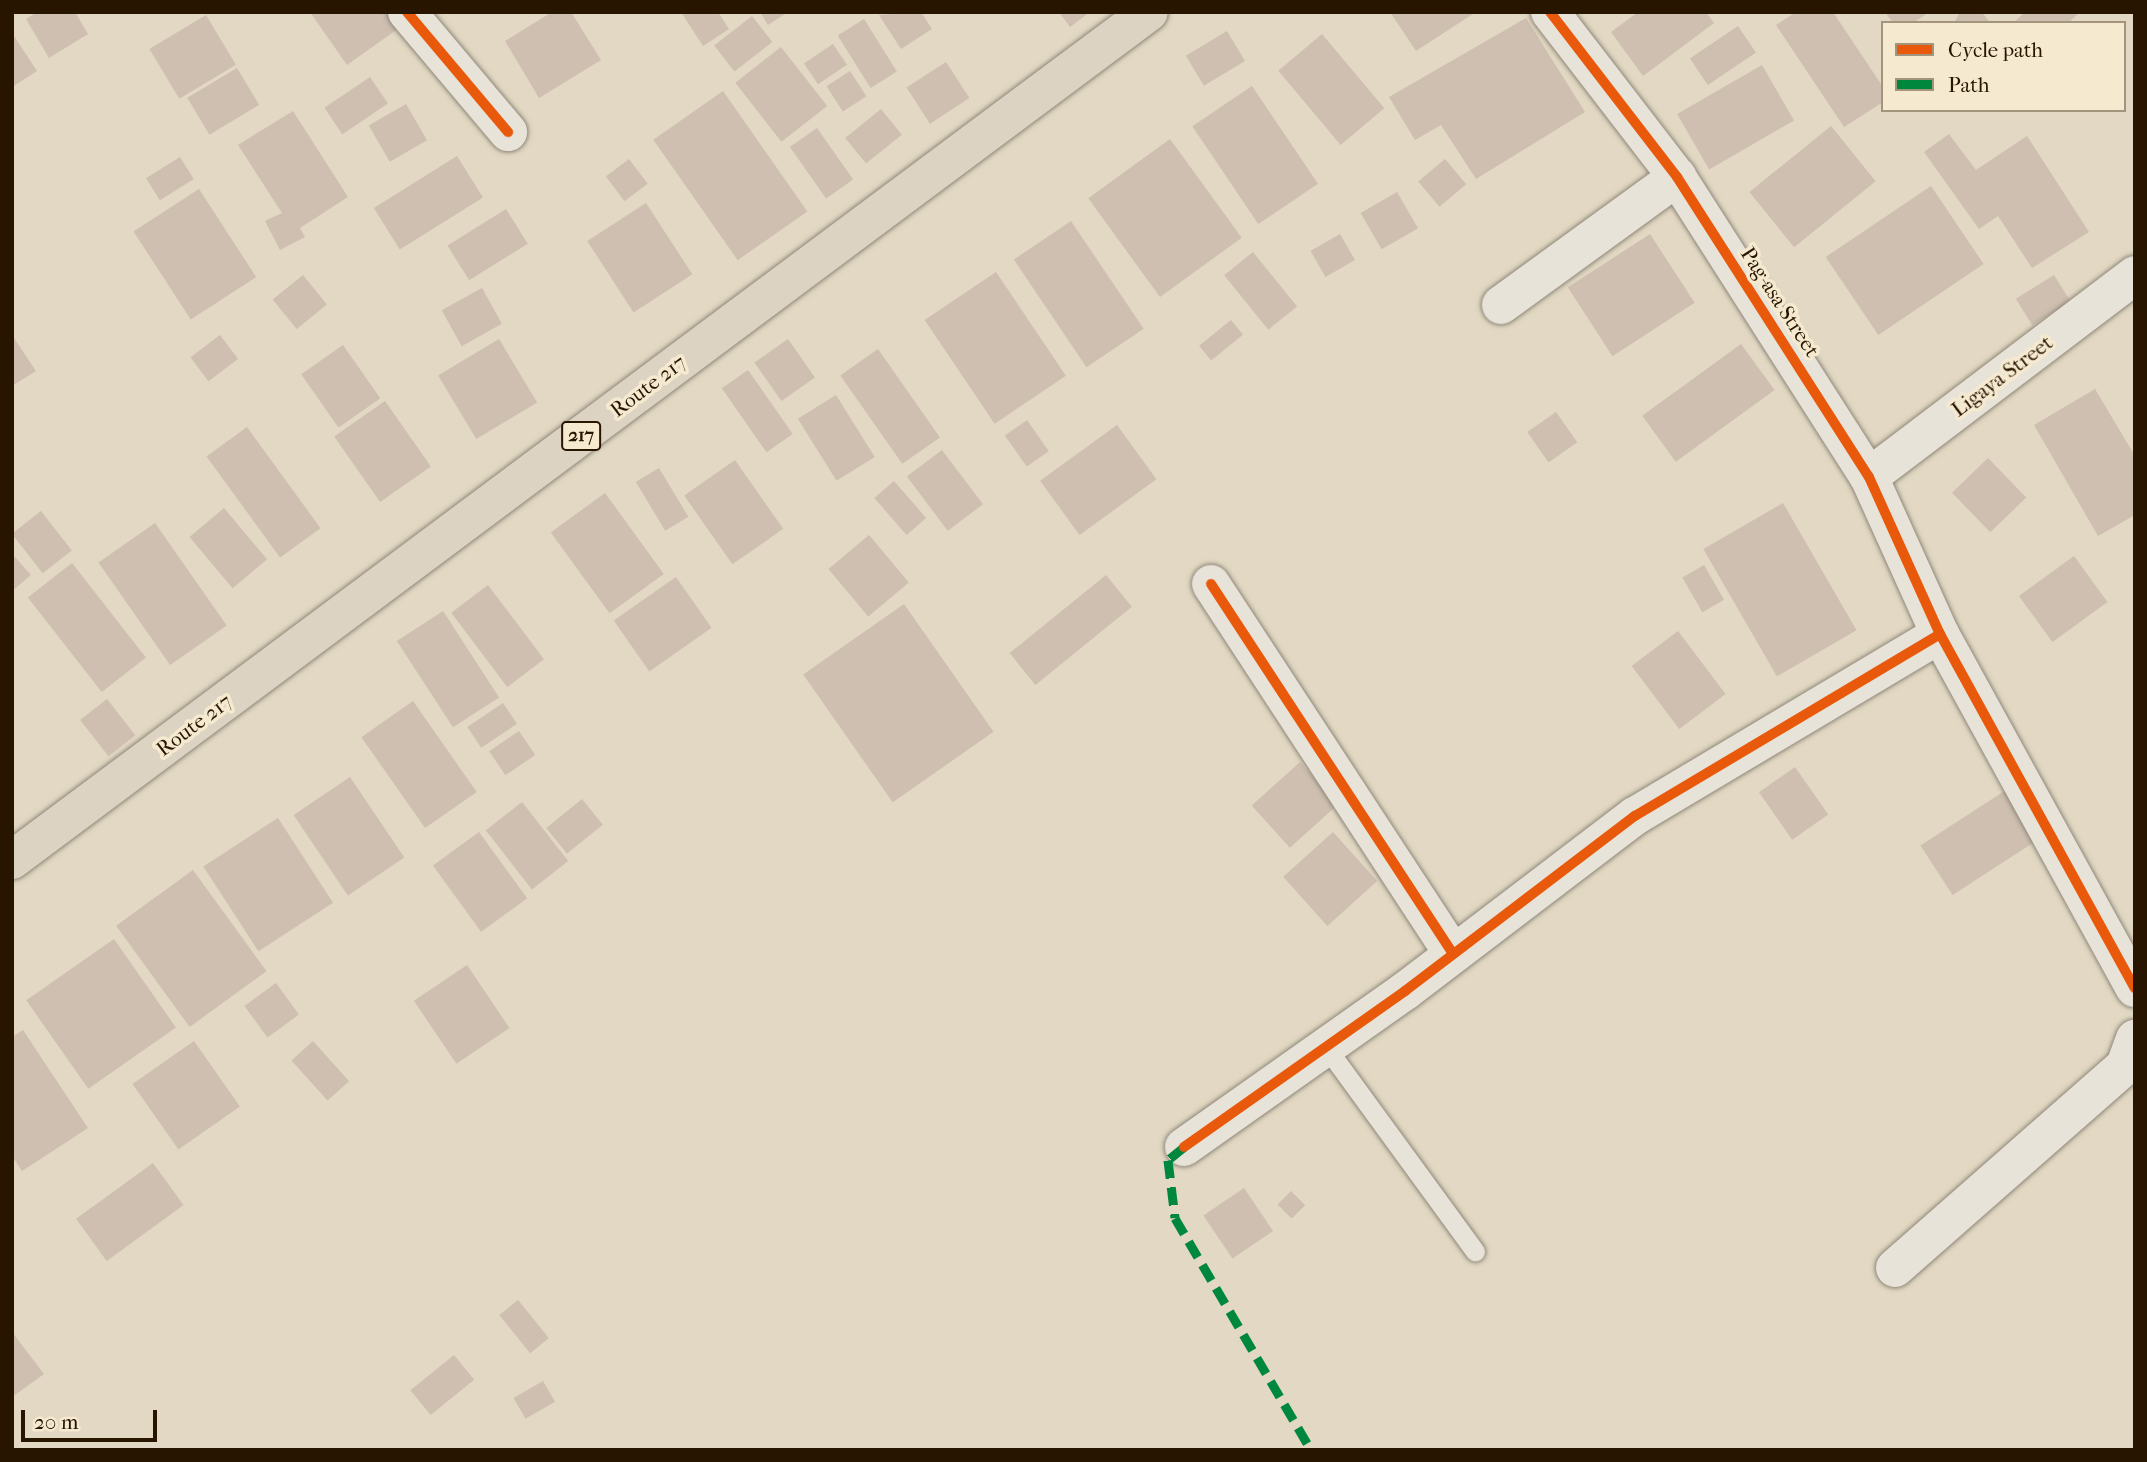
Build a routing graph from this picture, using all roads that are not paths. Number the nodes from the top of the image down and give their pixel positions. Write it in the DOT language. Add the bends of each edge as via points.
graph roads {
  1 [pos="407,12"];
  2 [pos="1149,12"];
  3 [pos="1550,12"];
  4 [pos="508,132"];
  5 [pos="1677,177"];
  6 [pos="2135,275"];
  7 [pos="1501,305"];
  8 [pos="1869,477"];
  9 [pos="1211,584"];
  10 [pos="1940,634"];
  11 [pos="12,860"];
  12 [pos="1453,954"];
  13 [pos="2135,988"];
  14 [pos="2135,1039"];
  15 [pos="1326,1047"];
  16 [pos="1184,1147"];
  17 [pos="1475,1251"];
  18 [pos="1895,1268"];
  1 -- 4 [label="street"];
  2 -- 11 [label="main road, Route 217 / 217"];
  3 -- 5 [label="street, Pag-asa Street"];
  5 -- 7 [label="street"];
  5 -- 8 [label="street, Pag-asa Street"];
  6 -- 8 [label="street, Ligaya Street"];
  8 -- 10 [label="street, Pag-asa Street"];
  9 -- 12 [label="street"];
  10 -- 12 [label="street" via="1635,817"];
  10 -- 13 [label="street, Pag-asa Street"];
  12 -- 15 [label="street"];
  14 -- 18 [label="street" via="2125,1066"];
  15 -- 16 [label="street"];
  15 -- 17 [label="lane"];
}
